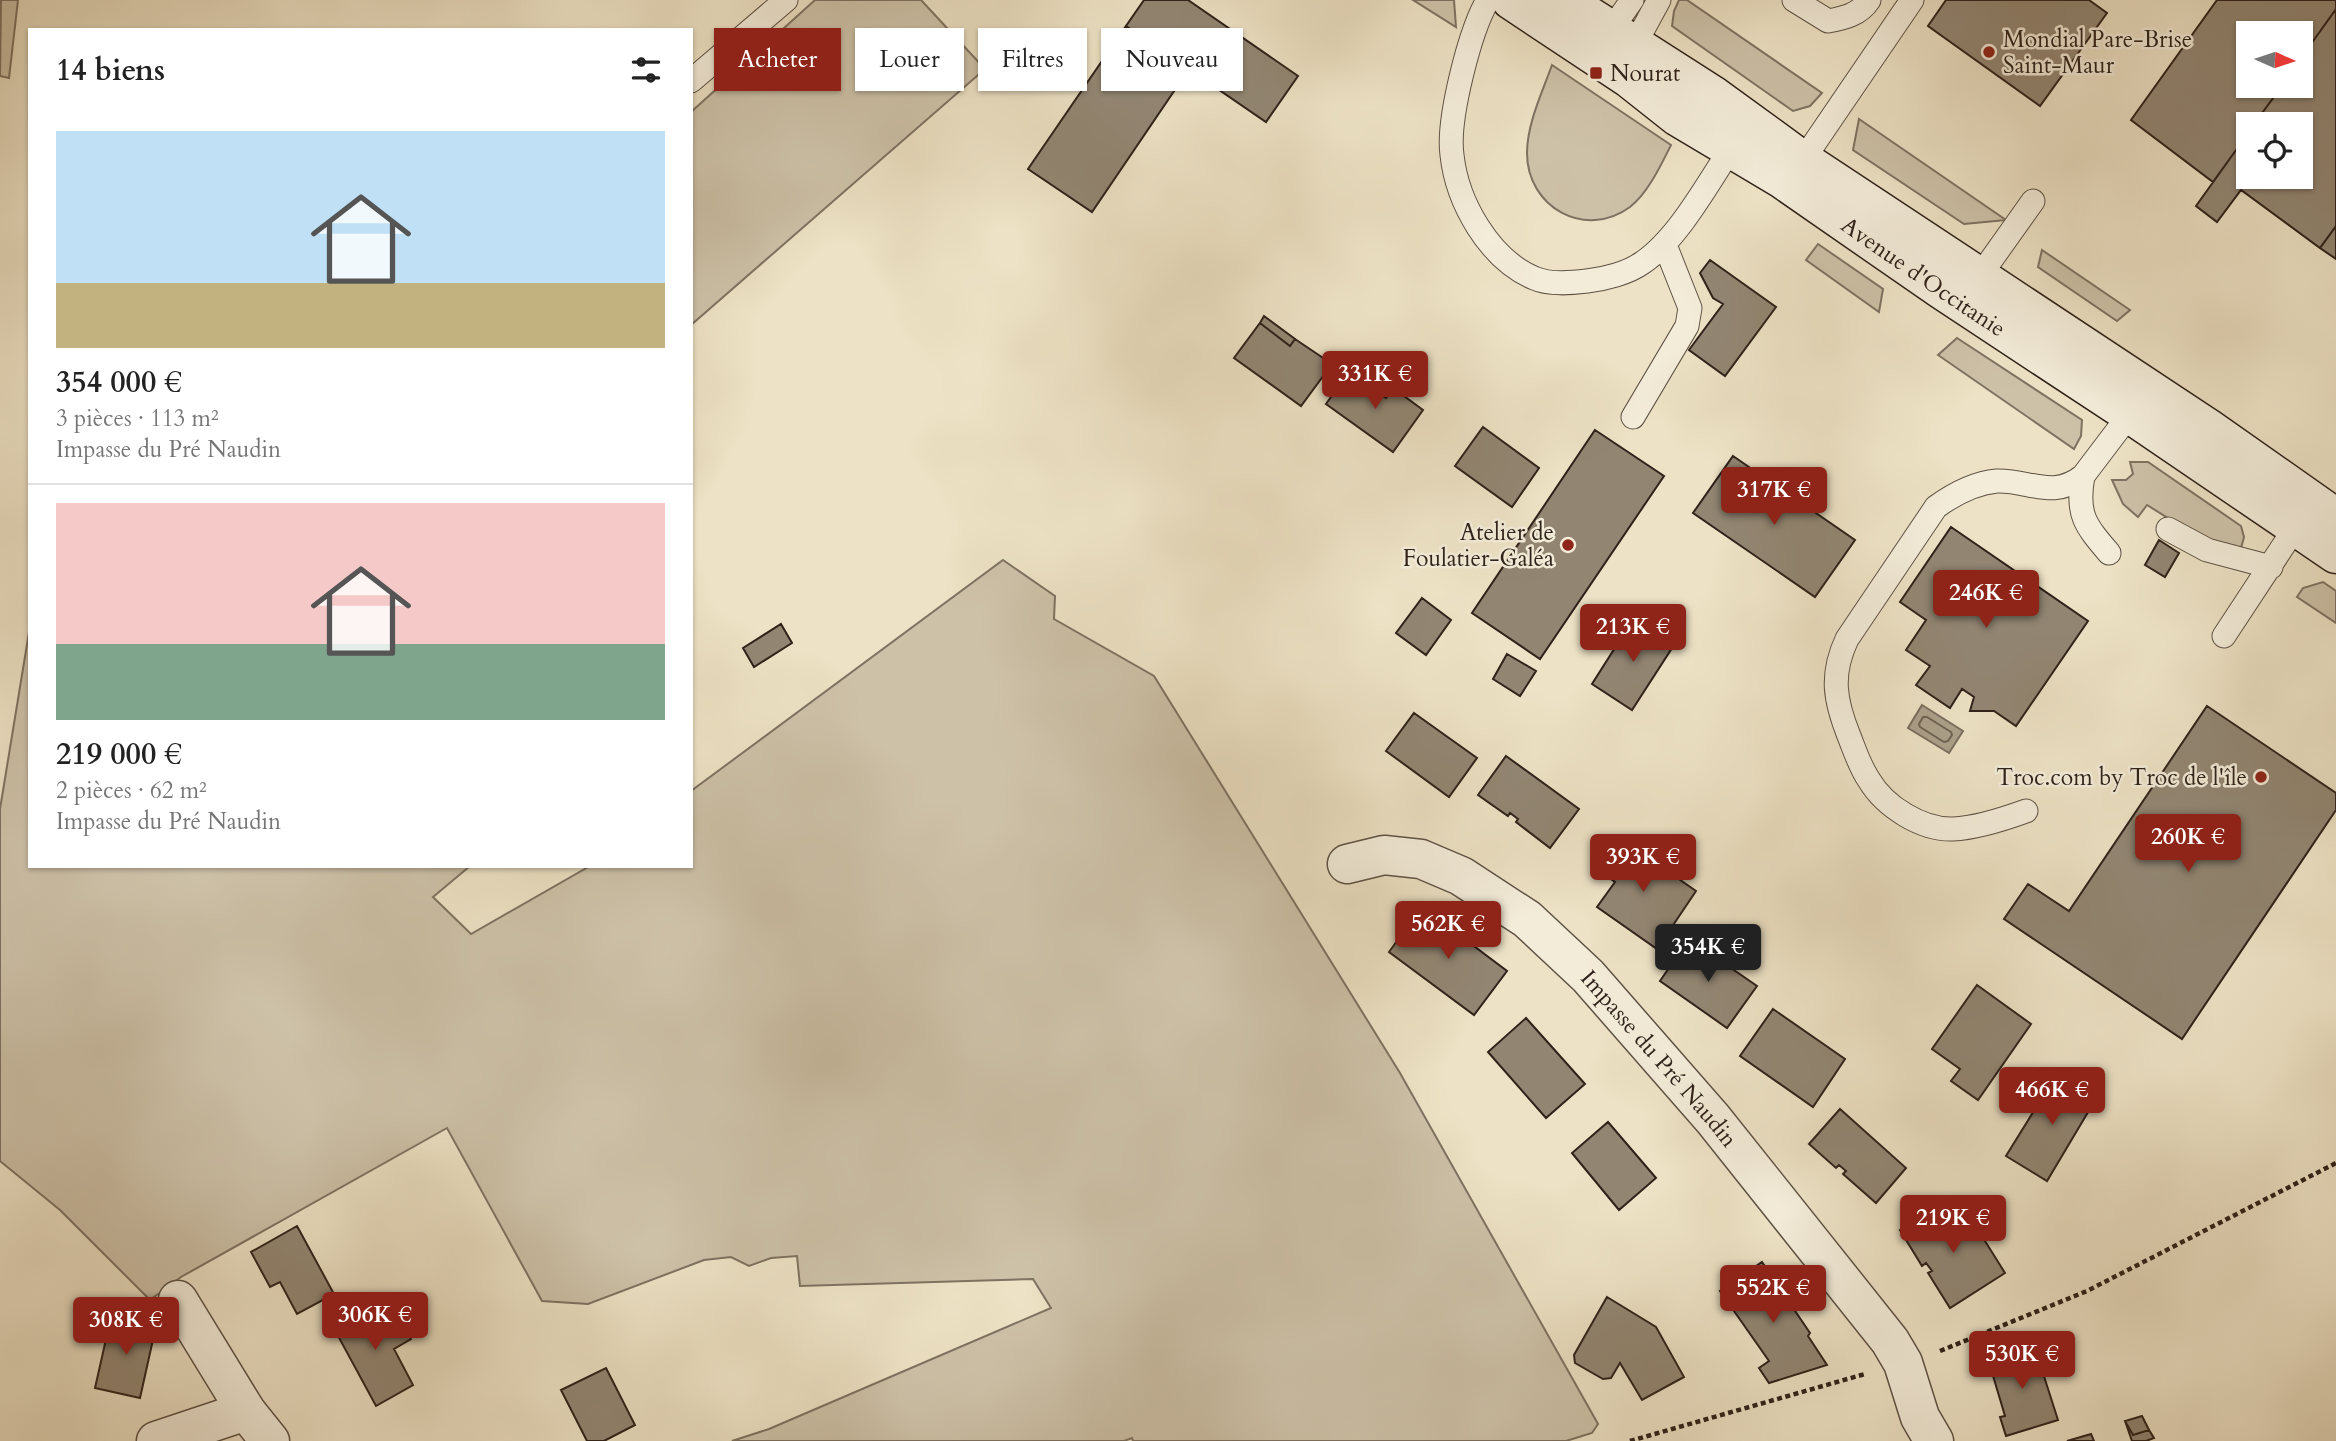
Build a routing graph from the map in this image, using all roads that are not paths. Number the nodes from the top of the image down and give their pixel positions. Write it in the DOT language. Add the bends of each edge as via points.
graph roads {
  1 [pos="786,0"];
  2 [pos="1488,0"];
  3 [pos="1511,0"];
  4 [pos="1564,0"];
  5 [pos="1659,0"];
  6 [pos="1794,0"];
  7 [pos="1869,0"];
  8 [pos="1912,0"];
  9 [pos="1626,25"];
  10 [pos="693,79"];
  11 [pos="1730,150"];
  12 [pos="1803,160"];
  13 [pos="2034,201"];
  14 [pos="1665,245"];
  15 [pos="1979,276"];
  16 [pos="2130,414"];
  17 [pos="1633,417"];
  18 [pos="2083,476"];
  19 [pos="2336,517"];
  20 [pos="2295,528"];
  21 [pos="2168,529"];
  22 [pos="2109,553"];
  23 [pos="2336,554"];
  24 [pos="2271,567"];
  25 [pos="2224,636"];
  26 [pos="2026,811"];
  27 [pos="1347,864"];
  28 [pos="178,1300"];
  29 [pos="246,1411"];
  30 [pos="156,1441"];
  31 [pos="270,1441"];
  32 [pos="1934,1441"];
  1 -- 10 [label="lane"];
  2 -- 14 [label="lane" via="1467,55 1455,107 1451,154 1462,197 1484,234 1509,264 1536,280 1569,283 1601,280 1641,264"];
  3 -- 11 [label="main road, Avenue d'Occitanie"];
  4 -- 9 [label="main road, Avenue d'Occitanie"];
  5 -- 9 [label="lane"];
  6 -- 7 [label="lane" via="1828,21 1850,16"];
  8 -- 12 [label="lane"];
  9 -- 12 [label="main road, Avenue d'Occitanie"];
  11 -- 14 [label="lane"];
  11 -- 16 [label="main road, Avenue d'Occitanie" via="1782,179"];
  12 -- 15 [label="main road, Avenue d'Occitanie"];
  13 -- 15 [label="lane"];
  14 -- 17 [label="lane" via="1690,308 1687,326"];
  15 -- 19 [label="main road, Avenue d'Occitanie"];
  16 -- 18 [label="lane"];
  16 -- 20 [label="main road, Avenue d'Occitanie"];
  18 -- 22 [label="lane" via="2082,518"];
  18 -- 26 [label="lane" via="2062,488 1999,481 1979,484 1936,507 1847,639 1836,672 1841,716 1861,766 1870,783 1895,808 1916,821 1952,829"];
  20 -- 23 [label="main road, Avenue d'Occitanie"];
  20 -- 24 [label="lane"];
  21 -- 24 [label="lane" via="2207,550"];
  24 -- 25 [label="lane"];
  27 -- 32 [label="main road, Impasse du Pré Naudin" via="1384,855 1421,859 1461,876 1527,919 1588,976 1713,1119 1890,1340"];
  28 -- 29 [label="main road"];
  29 -- 30 [label="main road"];
  29 -- 31 [label="main road"];
}
